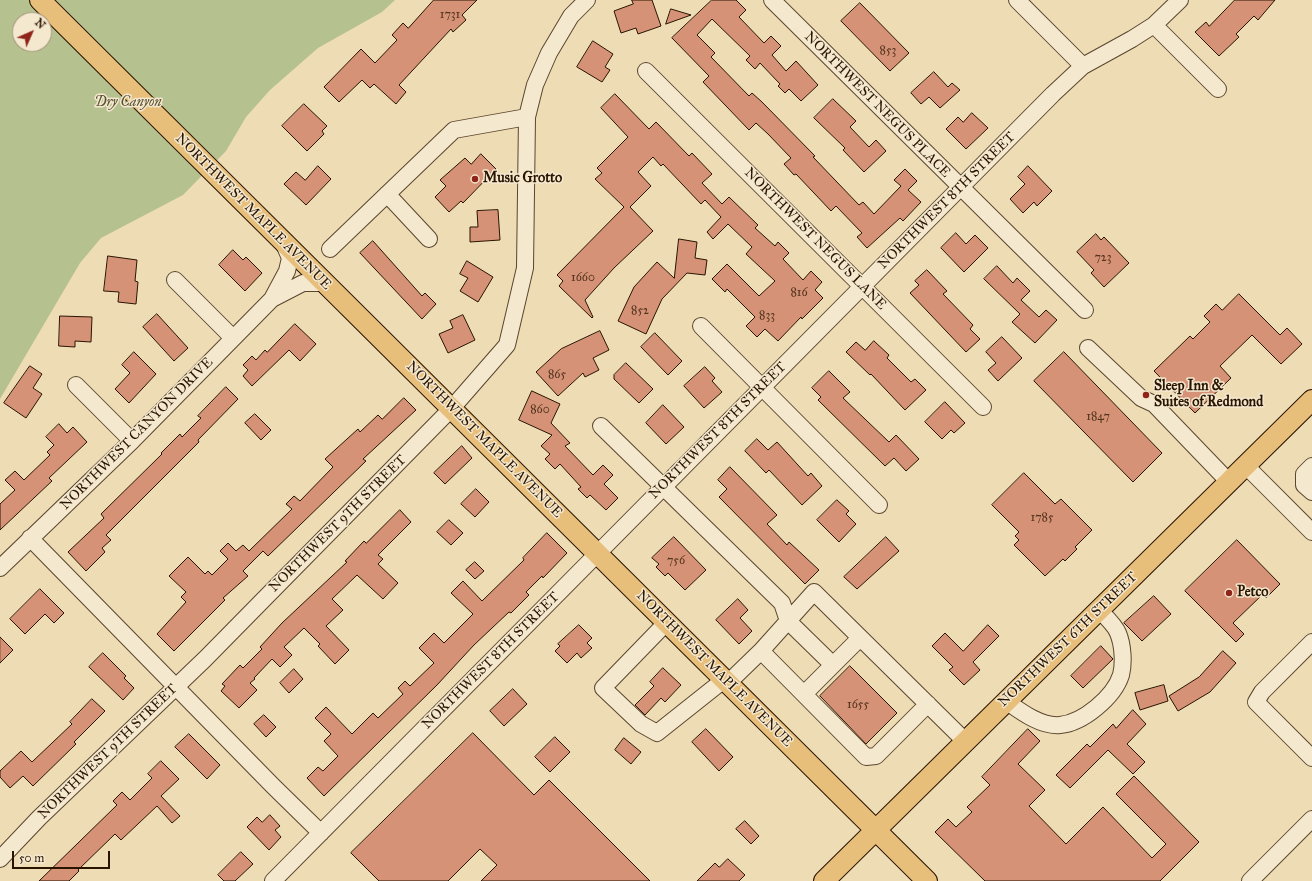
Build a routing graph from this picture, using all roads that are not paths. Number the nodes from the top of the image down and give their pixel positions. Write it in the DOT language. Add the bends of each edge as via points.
graph roads {
  1 [pos="40,0"];
  2 [pos="586,0"];
  3 [pos="772,0"];
  4 [pos="1017,0"];
  5 [pos="1180,0"];
  6 [pos="1154,25"];
  7 [pos="1083,66"];
  8 [pos="646,71"];
  9 [pos="1218,89"];
  10 [pos="527,117"];
  11 [pos="959,188"];
  12 [pos="387,194"];
  13 [pos="429,239"];
  14 [pos="283,242"];
  15 [pos="330,248"];
  16 [pos="176,280"];
  17 [pos="324,283"];
  18 [pos="862,286"];
  19 [pos="272,299"];
  20 [pos="1085,310"];
  21 [pos="701,326"];
  22 [pos="233,338"];
  23 [pos="1088,348"];
  24 [pos="76,385"];
  25 [pos="763,386"];
  26 [pos="1312,400"];
  27 [pos="983,407"];
  28 [pos="452,408"];
  29 [pos="601,426"];
  30 [pos="132,441"];
  31 [pos="1246,466"];
  32 [pos="1312,466"];
  33 [pos="1229,482"];
  34 [pos="663,487"];
  35 [pos="1312,492"];
  36 [pos="880,505"];
  37 [pos="1312,532"];
  38 [pos="30,538"];
  39 [pos="598,553"];
  40 [pos="0,568"];
  41 [pos="1099,610"];
  42 [pos="788,621"];
  43 [pos="667,622"];
  44 [pos="860,638"];
  45 [pos="1312,642"];
  46 [pos="761,650"];
  47 [pos="833,665"];
  48 [pos="727,681"];
  49 [pos="175,687"];
  50 [pos="804,694"];
  51 [pos="1006,701"];
  52 [pos="928,704"];
  53 [pos="966,742"];
  54 [pos="1312,758"];
  55 [pos="1312,819"];
  56 [pos="876,830"];
  57 [pos="321,833"];
  58 [pos="0,859"];
  59 [pos="273,881"];
  60 [pos="824,881"];
  61 [pos="927,881"];
  62 [pos="1250,881"];
  1 -- 14 [label="main road, NORTHWEST MAPLE AVENUE"];
  2 -- 10 [label="street" via="571,16 549,53 535,85"];
  3 -- 11 [label="street, NORTHWEST NEGUS PLACE"];
  4 -- 7 [label="street"];
  5 -- 6 [label="street, NORTHWEST 8TH STREET"];
  6 -- 7 [label="street, NORTHWEST 8TH STREET"];
  6 -- 9 [label="street"];
  7 -- 11 [label="street, NORTHWEST 8TH STREET"];
  8 -- 18 [label="street, NORTHWEST NEGUS LANE"];
  10 -- 12 [label="street" via="454,130"];
  10 -- 28 [label="street, NORTHWEST 9TH STREET" via="525,268 507,345"];
  11 -- 18 [label="street, NORTHWEST 8TH STREET"];
  11 -- 20 [label="street, NORTHWEST NEGUS PLACE"];
  12 -- 13 [label="street"];
  12 -- 15 [label="street"];
  14 -- 17 [label="main road, NORTHWEST MAPLE AVENUE"];
  14 -- 19 [label="street, NORTHWEST CANYON DRIVE" via="290,258 287,271"];
  16 -- 22 [label="street"];
  17 -- 19 [label="street, NORTHWEST CANYON DRIVE" via="303,283"];
  17 -- 28 [label="main road, NORTHWEST MAPLE AVENUE"];
  18 -- 25 [label="street, NORTHWEST 8TH STREET"];
  18 -- 27 [label="street, NORTHWEST NEGUS LANE"];
  19 -- 22 [label="street, NORTHWEST CANYON DRIVE"];
  21 -- 25 [label="street"];
  22 -- 30 [label="street, NORTHWEST CANYON DRIVE"];
  23 -- 33 [label="street" via="1140,398 1154,404"];
  24 -- 30 [label="street"];
  25 -- 34 [label="street, NORTHWEST 8TH STREET"];
  25 -- 36 [label="street"];
  26 -- 31 [label="main road, NORTHWEST 6TH STREET"];
  28 -- 39 [label="main road, NORTHWEST MAPLE AVENUE"];
  28 -- 49 [label="street, NORTHWEST 9TH STREET"];
  29 -- 34 [label="street"];
  30 -- 38 [label="street, NORTHWEST CANYON DRIVE"];
  31 -- 33 [label="main road, NORTHWEST 6TH STREET"];
  31 -- 37 [label="street"];
  32 -- 35 [label="street" via="1304,474 1304,485"];
  33 -- 41 [label="main road, NORTHWEST 6TH STREET"];
  34 -- 39 [label="street, NORTHWEST 8TH STREET"];
  34 -- 42 [label="street" via="782,603"];
  38 -- 40 [label="street, NORTHWEST CANYON DRIVE"];
  38 -- 49 [label="street"];
  39 -- 43 [label="main road, NORTHWEST MAPLE AVENUE"];
  39 -- 57 [label="street, NORTHWEST 8TH STREET"];
  41 -- 51 [label="main road, NORTHWEST 6TH STREET"];
  41 -- 51 [label="street" via="1118,632 1122,652 1121,675 1108,696 1085,718 1059,726 1032,720"];
  42 -- 44 [label="street" via="814,592"];
  42 -- 46 [label="street"];
  42 -- 47 [label="street"];
  43 -- 48 [label="main road, NORTHWEST MAPLE AVENUE"];
  43 -- 48 [label="street" via="603,688 641,724 657,734"];
  44 -- 47 [label="street"];
  44 -- 52 [label="street"];
  45 -- 54 [label="street" via="1262,692 1256,702"];
  46 -- 48 [label="street"];
  46 -- 50 [label="street"];
  47 -- 50 [label="street"];
  48 -- 56 [label="main road, NORTHWEST MAPLE AVENUE"];
  49 -- 57 [label="street"];
  49 -- 58 [label="street, NORTHWEST 9TH STREET"];
  50 -- 52 [label="street" via="866,757 876,756"];
  51 -- 53 [label="main road, NORTHWEST 6TH STREET"];
  52 -- 53 [label="street"];
  53 -- 56 [label="main road, NORTHWEST 6TH STREET"];
  55 -- 62 [label="street"];
  56 -- 60 [label="main road, NORTHWEST 6TH STREET"];
  56 -- 61 [label="main road, NORTHWEST MAPLE AVENUE"];
  57 -- 59 [label="street, NORTHWEST 8TH STREET"];
}
